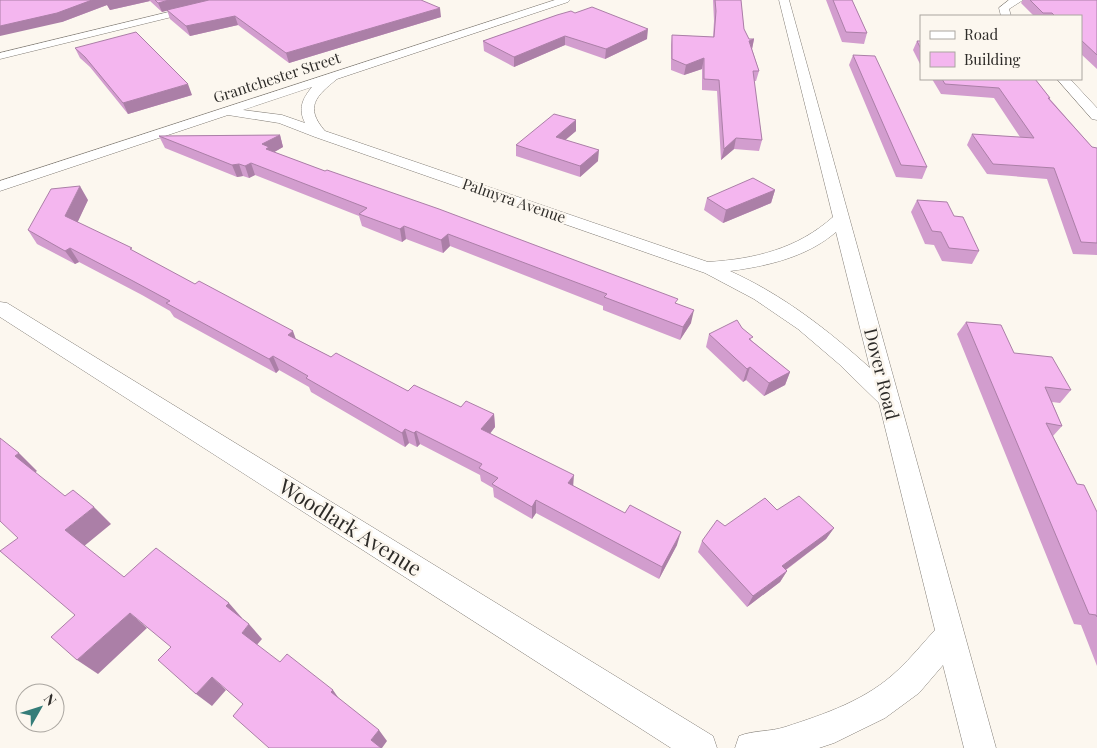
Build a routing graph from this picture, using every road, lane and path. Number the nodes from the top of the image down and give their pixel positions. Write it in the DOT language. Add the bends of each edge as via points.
graph roads {
  1 [pos="230,0"];
  2 [pos="564,0"];
  3 [pos="784,0"];
  4 [pos="1018,0"];
  5 [pos="1006,15"];
  6 [pos="0,56"];
  7 [pos="332,77"];
  8 [pos="1064,80"];
  9 [pos="224,112"];
  10 [pos="1097,116"];
  11 [pos="320,134"];
  12 [pos="3,186"];
  13 [pos="842,218"];
  14 [pos="707,268"];
  15 [pos="0,308"];
  16 [pos="887,398"];
  17 [pos="950,634"];
  18 [pos="701,748"];
  19 [pos="752,748"];
  20 [pos="980,748"];
  1 -- 6 [label="street"];
  2 -- 7 [label="street, Grantchester Street"];
  3 -- 13 [label="street, Dover Road"];
  4 -- 5 [label="street" via="1004,8"];
  7 -- 9 [label="street, Grantchester Street"];
  7 -- 11 [label="street" via="316,89 306,109 311,125"];
  8 -- 10 [label="street"];
  9 -- 11 [label="street, Palmyra Avenue" via="271,116"];
  9 -- 12 [label="street, Grantchester Street"];
  11 -- 14 [label="street, Palmyra Avenue"];
  13 -- 14 [label="street, Palmyra Avenue" via="817,239 781,255 752,263"];
  13 -- 16 [label="street, Dover Road"];
  14 -- 16 [label="street, Palmyra Avenue" via="740,281 800,318"];
  15 -- 18 [label="street, Woodlark Avenue"];
  16 -- 17 [label="street, Dover Road"];
  17 -- 19 [label="street" via="908,682 874,707 834,727 779,746"];
  17 -- 20 [label="street, Dover Road"];
}
